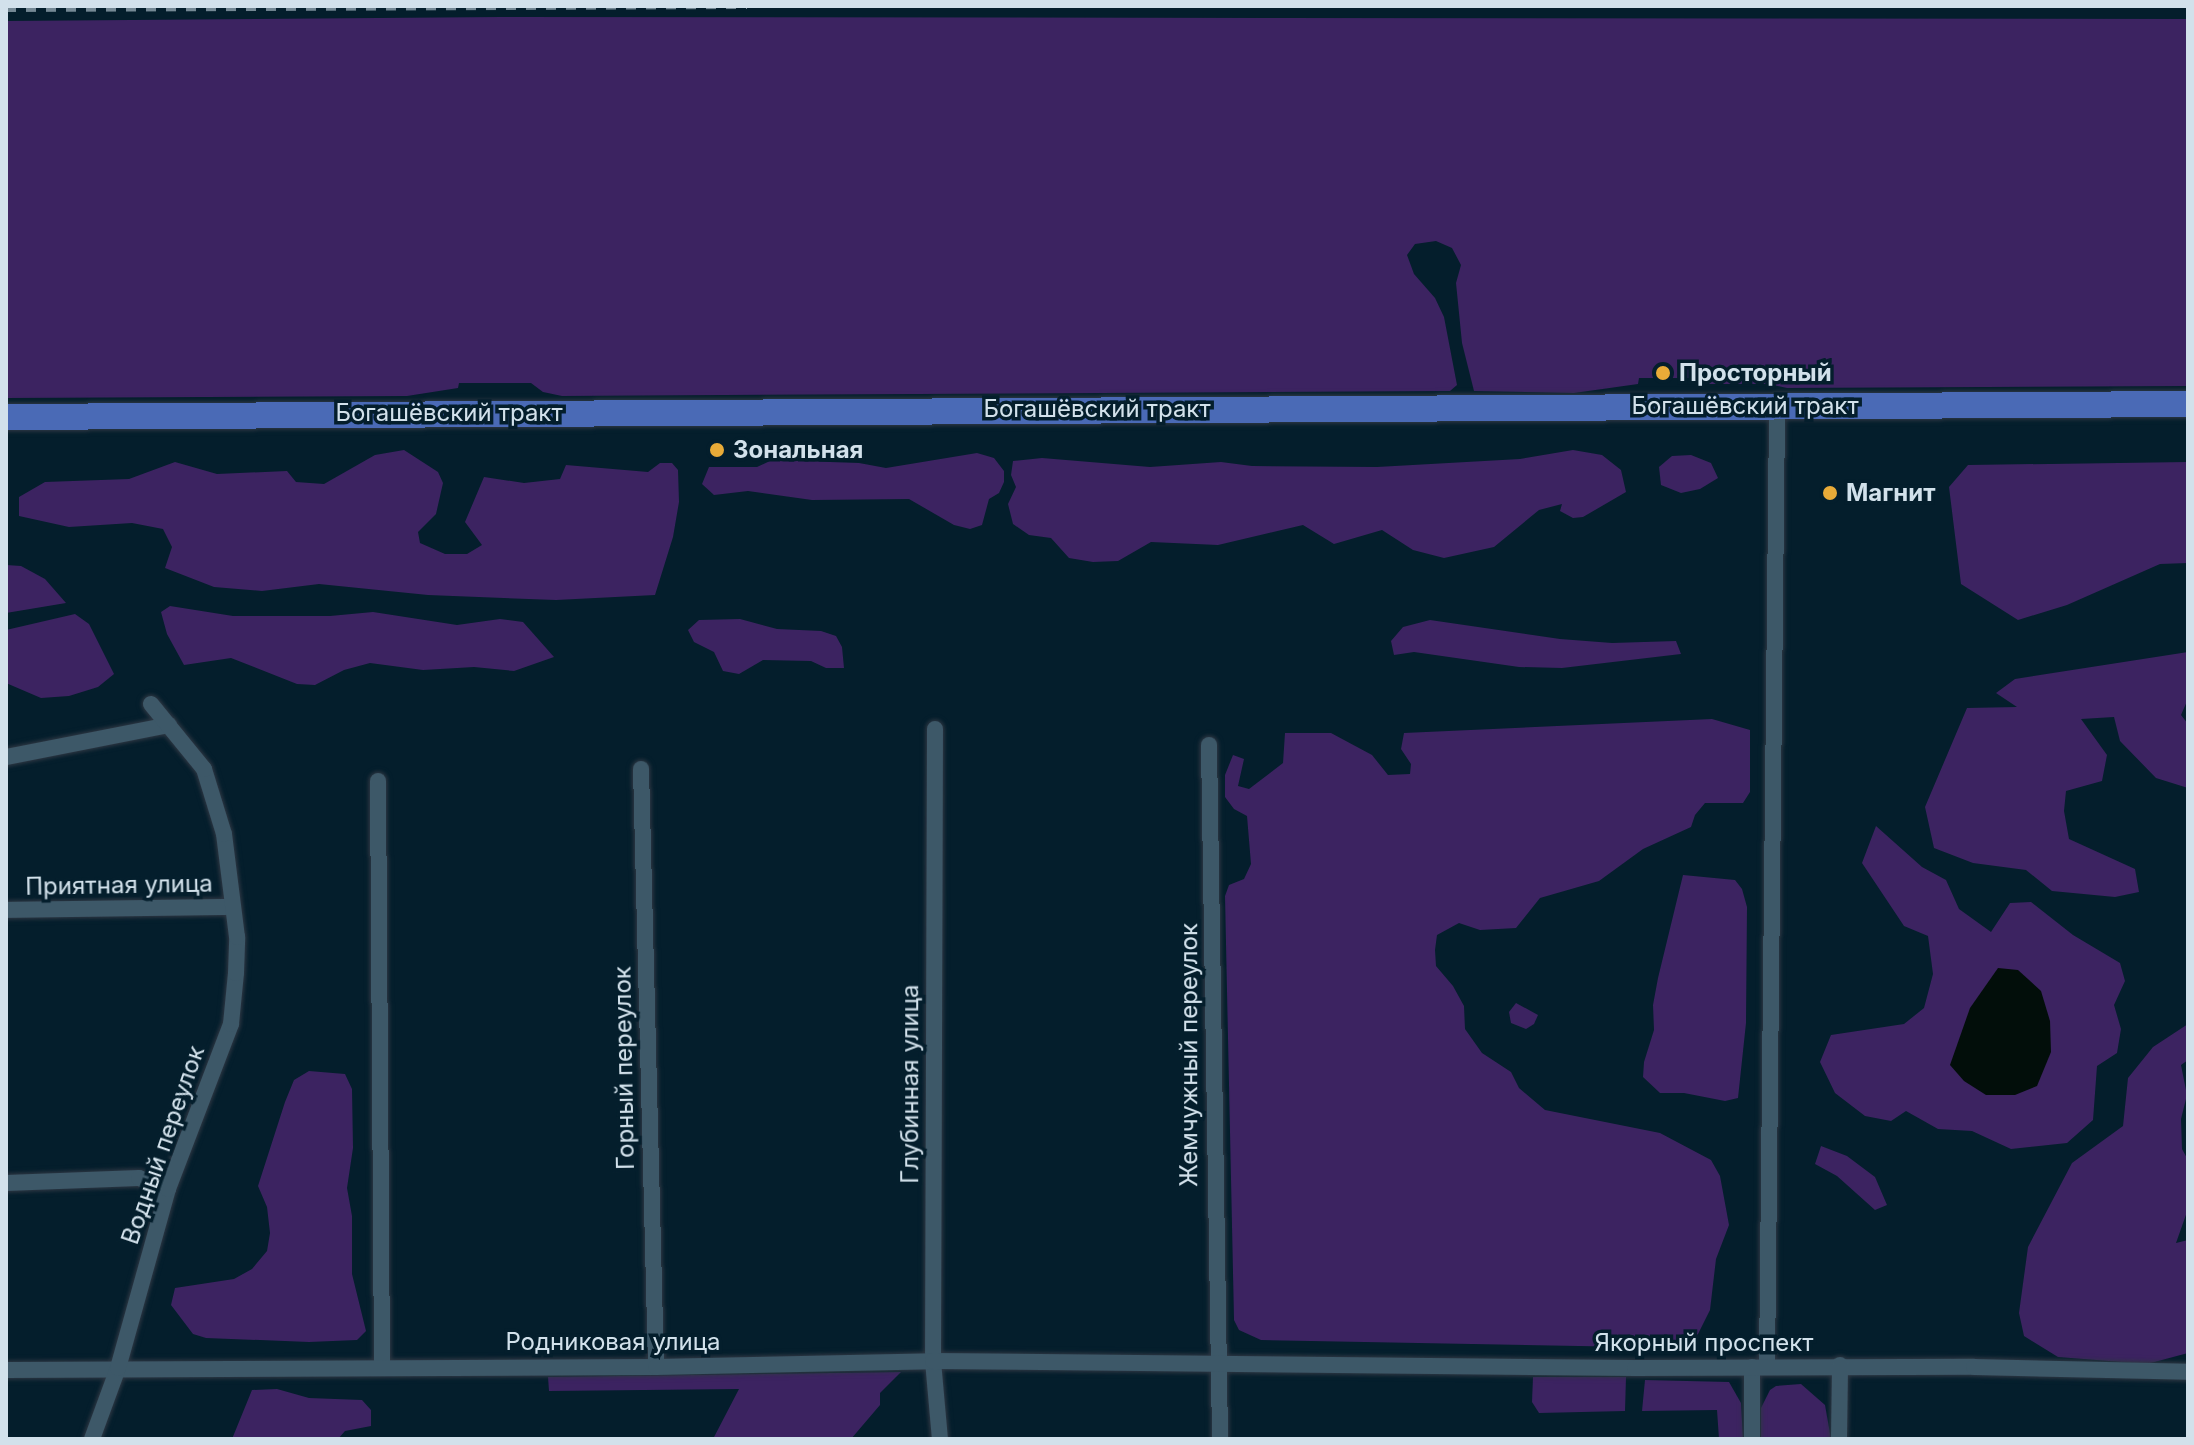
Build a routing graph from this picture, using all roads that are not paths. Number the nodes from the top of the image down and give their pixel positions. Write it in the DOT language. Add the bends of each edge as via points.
graph roads {
  1 [pos="2188,404"];
  2 [pos="1777,407"];
  3 [pos="6,417"];
  4 [pos="151,704"];
  5 [pos="169,725"];
  6 [pos="935,729"];
  7 [pos="1209,745"];
  8 [pos="6,757"];
  9 [pos="641,769"];
  10 [pos="378,781"];
  11 [pos="233,907"];
  12 [pos="6,910"];
  13 [pos="6,1183"];
  14 [pos="168,1189"];
  15 [pos="933,1361"];
  16 [pos="1221,1364"];
  17 [pos="1840,1365"];
  18 [pos="382,1366"];
  19 [pos="656,1367"];
  20 [pos="1759,1367"];
  21 [pos="118,1368"];
  22 [pos="6,1370"];
  23 [pos="2188,1372"];
  24 [pos="92,1439"];
  25 [pos="940,1439"];
  26 [pos="1220,1439"];
  27 [pos="1752,1439"];
  28 [pos="1839,1439"];
  1 -- 2 [label="main road, Богашёвский тракт"];
  2 -- 3 [label="main road, Богашёвский тракт"];
  2 -- 20 [label="street"];
  4 -- 5 [label="street, Водный переулок"];
  5 -- 8 [label="street"];
  5 -- 11 [label="street, Водный переулок" via="204,769 224,834"];
  6 -- 15 [label="street, Глубинная улица"];
  7 -- 16 [label="street, Жемчужный переулок"];
  9 -- 19 [label="street, Горный переулок"];
  10 -- 18 [label="street"];
  11 -- 12 [label="street, Приятная улица"];
  11 -- 14 [label="street, Водный переулок" via="237,937 231,1024"];
  13 -- 14 [label="street" via="139,1178"];
  14 -- 21 [label="street, Водный переулок"];
  15 -- 16 [label="street, Родниковая улица"];
  15 -- 19 [label="street, Родниковая улица"];
  15 -- 25 [label="street, Глубинная улица"];
  16 -- 20 [label="street, Якорный проспект"];
  16 -- 26 [label="street, Жемчужный переулок"];
  17 -- 20 [label="street, Якорный проспект"];
  17 -- 23 [label="street, Якорный проспект"];
  17 -- 28 [label="street"];
  18 -- 19 [label="street, Родниковая улица"];
  18 -- 21 [label="street, Родниковая улица"];
  20 -- 27 [label="street"];
  21 -- 22 [label="street, Родниковая улица"];
  21 -- 24 [label="street, Водный переулок"];
}
